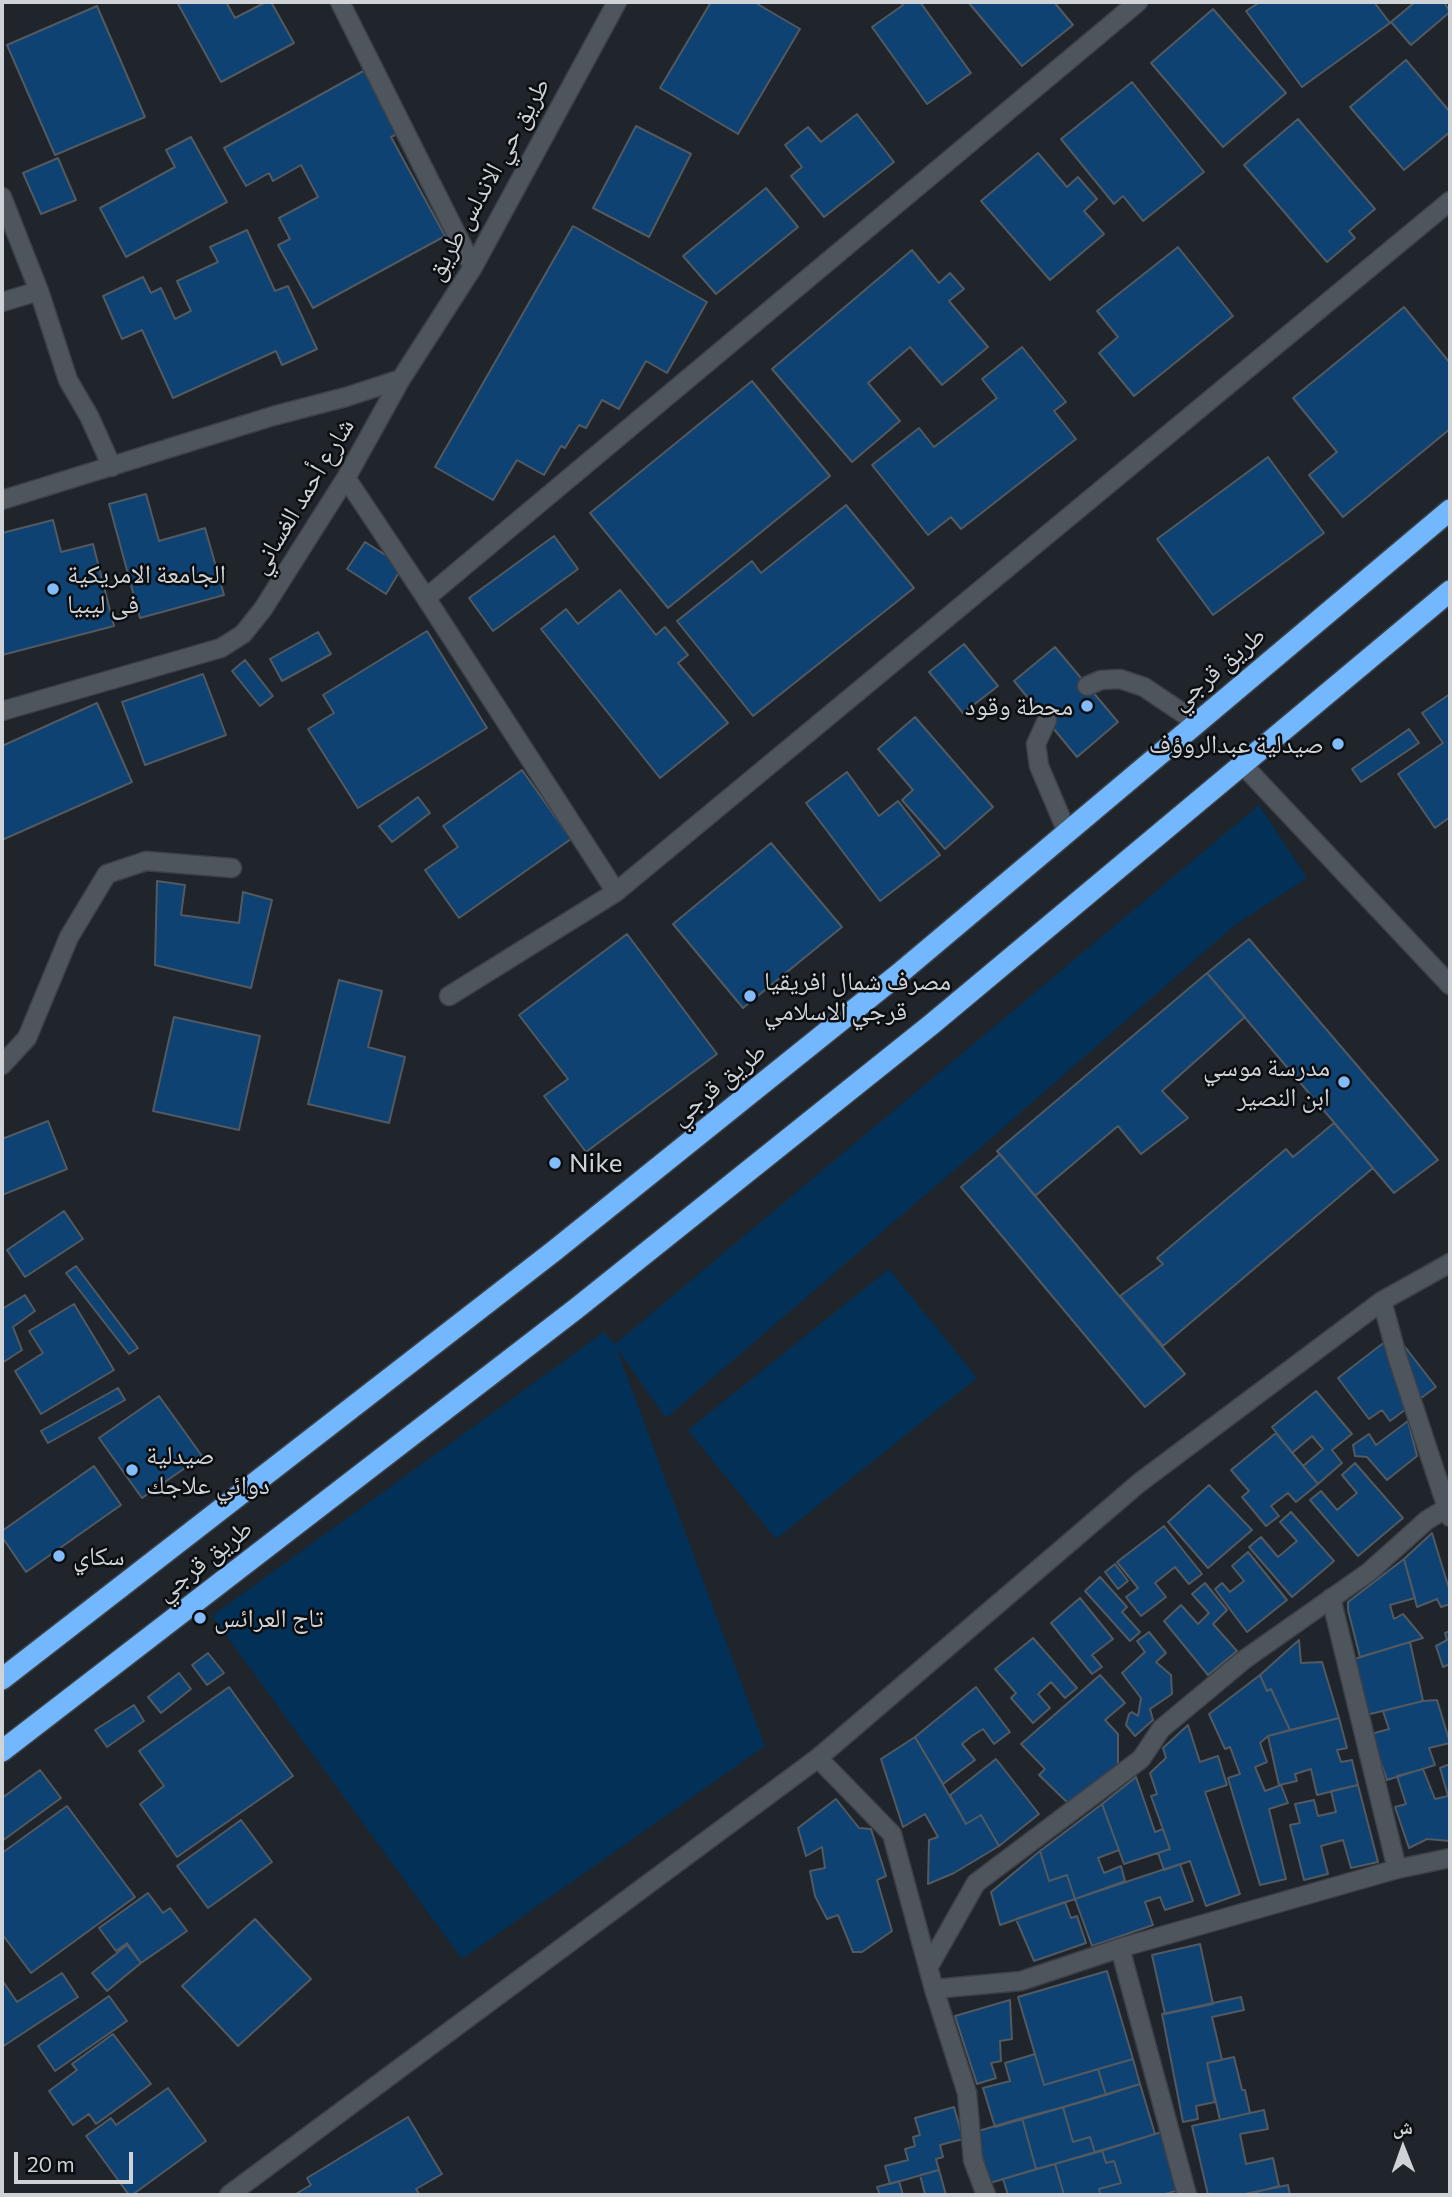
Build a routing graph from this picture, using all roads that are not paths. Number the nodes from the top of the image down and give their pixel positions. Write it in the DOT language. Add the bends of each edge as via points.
graph roads {
  1 [pos="341,2"];
  2 [pos="617,2"];
  3 [pos="1138,2"];
  4 [pos="2,197"];
  5 [pos="1450,201"];
  6 [pos="473,267"];
  7 [pos="39,290"];
  8 [pos="2,302"];
  9 [pos="401,379"];
  10 [pos="112,467"];
  11 [pos="346,478"];
  12 [pos="2,500"];
  13 [pos="1450,510"];
  14 [pos="1450,590"];
  15 [pos="426,598"];
  16 [pos="1087,686"];
  17 [pos="2,711"];
  18 [pos="1047,720"];
  19 [pos="1196,722"];
  20 [pos="1242,764"];
  21 [pos="1067,832"];
  22 [pos="232,868"];
  23 [pos="617,892"];
  24 [pos="1450,985"];
  25 [pos="449,996"];
  26 [pos="2,1065"];
  27 [pos="1450,1262"];
  28 [pos="1382,1301"];
  29 [pos="1449,1513"];
  30 [pos="1332,1598"];
  31 [pos="2,1679"];
  32 [pos="2,1751"];
  33 [pos="818,1758"];
  34 [pos="1450,1858"];
  35 [pos="1397,1870"];
  36 [pos="1120,1948"];
  37 [pos="929,1966"];
  38 [pos="934,1989"];
  39 [pos="229,2195"];
  40 [pos="986,2195"];
  41 [pos="1187,2195"];
  1 -- 6 [label="street"];
  2 -- 6 [label="street, طريق حي الاندلس طريق"];
  3 -- 15 [label="street"];
  4 -- 7 [label="street"];
  5 -- 23 [label="street"];
  6 -- 9 [label="street, طريق حي الاندلس طريق"];
  7 -- 8 [label="street"];
  7 -- 10 [label="street" via="68,380"];
  9 -- 10 [label="street"];
  9 -- 11 [label="street, شارع أحمد الغساني"];
  10 -- 12 [label="street"];
  11 -- 15 [label="street"];
  11 -- 17 [label="street, شارع أحمد الغساني" via="243,634 221,648"];
  13 -- 19 [label="highway, طريق قرجي"];
  14 -- 20 [label="highway, طريق قرجي"];
  15 -- 23 [label="street"];
  16 -- 19 [label="street" via="1120,679 1144,687"];
  18 -- 21 [label="street" via="1036,744 1039,766"];
  19 -- 21 [label="highway, طريق قرجي"];
  20 -- 24 [label="street"];
  20 -- 32 [label="highway, طريق قرجي" via="932,1024 577,1308"];
  21 -- 31 [label="highway, طريق قرجي" via="900,973 554,1251"];
  22 -- 26 [label="street" via="146,861 107,874 69,937 27,1038"];
  23 -- 25 [label="street"];
  27 -- 28 [label="street"];
  28 -- 29 [label="street"];
  28 -- 33 [label="street" via="1139,1483"];
  29 -- 30 [label="street" via="1427,1520 1369,1573"];
  30 -- 35 [label="street"];
  30 -- 37 [label="street" via="1245,1659 1161,1729 1141,1759 976,1883"];
  33 -- 37 [label="street" via="892,1834"];
  33 -- 39 [label="street"];
  34 -- 35 [label="street"];
  35 -- 36 [label="street"];
  36 -- 38 [label="street" via="1021,1981"];
  36 -- 41 [label="street"];
  37 -- 38 [label="street"];
  38 -- 40 [label="street" via="967,2092 973,2160"];
}
